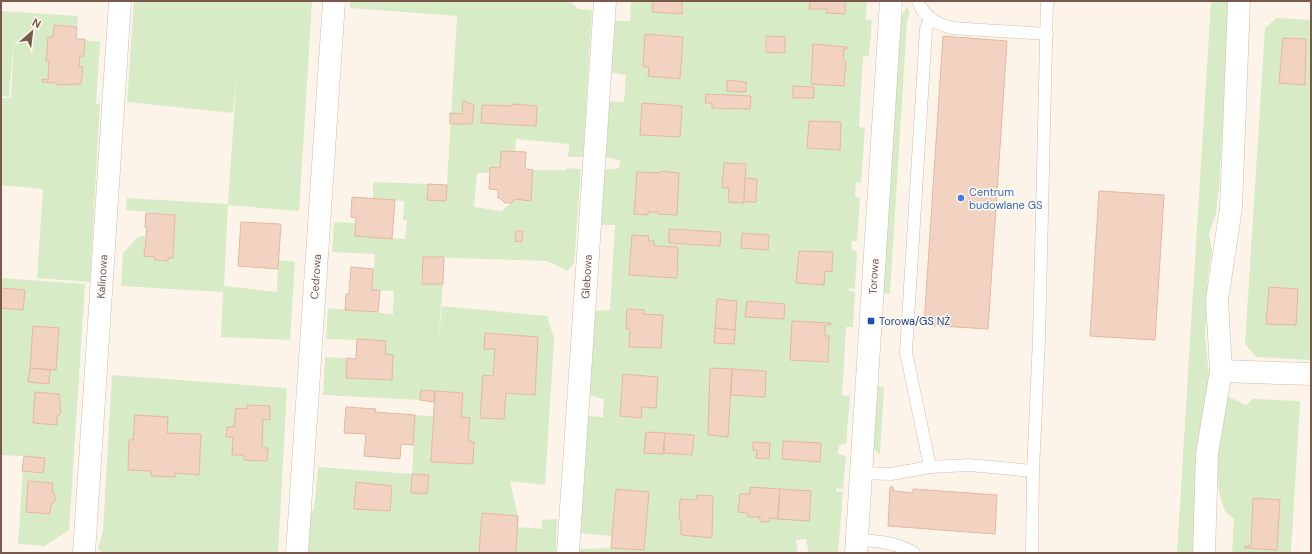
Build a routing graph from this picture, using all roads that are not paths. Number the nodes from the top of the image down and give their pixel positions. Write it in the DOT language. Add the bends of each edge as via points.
graph roads {
  1 [pos="120,1"];
  2 [pos="334,1"];
  3 [pos="605,1"];
  4 [pos="891,1"];
  5 [pos="918,1"];
  6 [pos="1047,1"];
  7 [pos="1239,1"];
  8 [pos="930,18"];
  9 [pos="1046,34"];
  10 [pos="1222,371"];
  11 [pos="1311,374"];
  12 [pos="930,467"];
  13 [pos="1033,471"];
  14 [pos="861,473"];
  15 [pos="856,546"];
  16 [pos="84,553"];
  17 [pos="298,553"];
  18 [pos="568,553"];
  19 [pos="914,553"];
  20 [pos="1032,553"];
  21 [pos="1204,553"];
  1 -- 16 [label="street, Kalinowa"];
  2 -- 17 [label="street, Cedrowa"];
  3 -- 18 [label="street, Glebowa"];
  4 -- 14 [label="street, Torowa"];
  5 -- 8 [label="lane"];
  6 -- 9 [label="lane"];
  7 -- 10 [label="street" via="1231,208 1217,300"];
  8 -- 9 [label="lane" via="939,25 952,28"];
  8 -- 12 [label="lane" via="926,29 906,352"];
  9 -- 13 [label="lane" via="1039,340"];
  10 -- 11 [label="street"];
  10 -- 21 [label="street" via="1207,454"];
  12 -- 13 [label="lane" via="969,465"];
  12 -- 14 [label="lane" via="891,474"];
  13 -- 20 [label="lane"];
  14 -- 15 [label="street, Torowa"];
  15 -- 19 [label="lane" via="887,542"];
}
